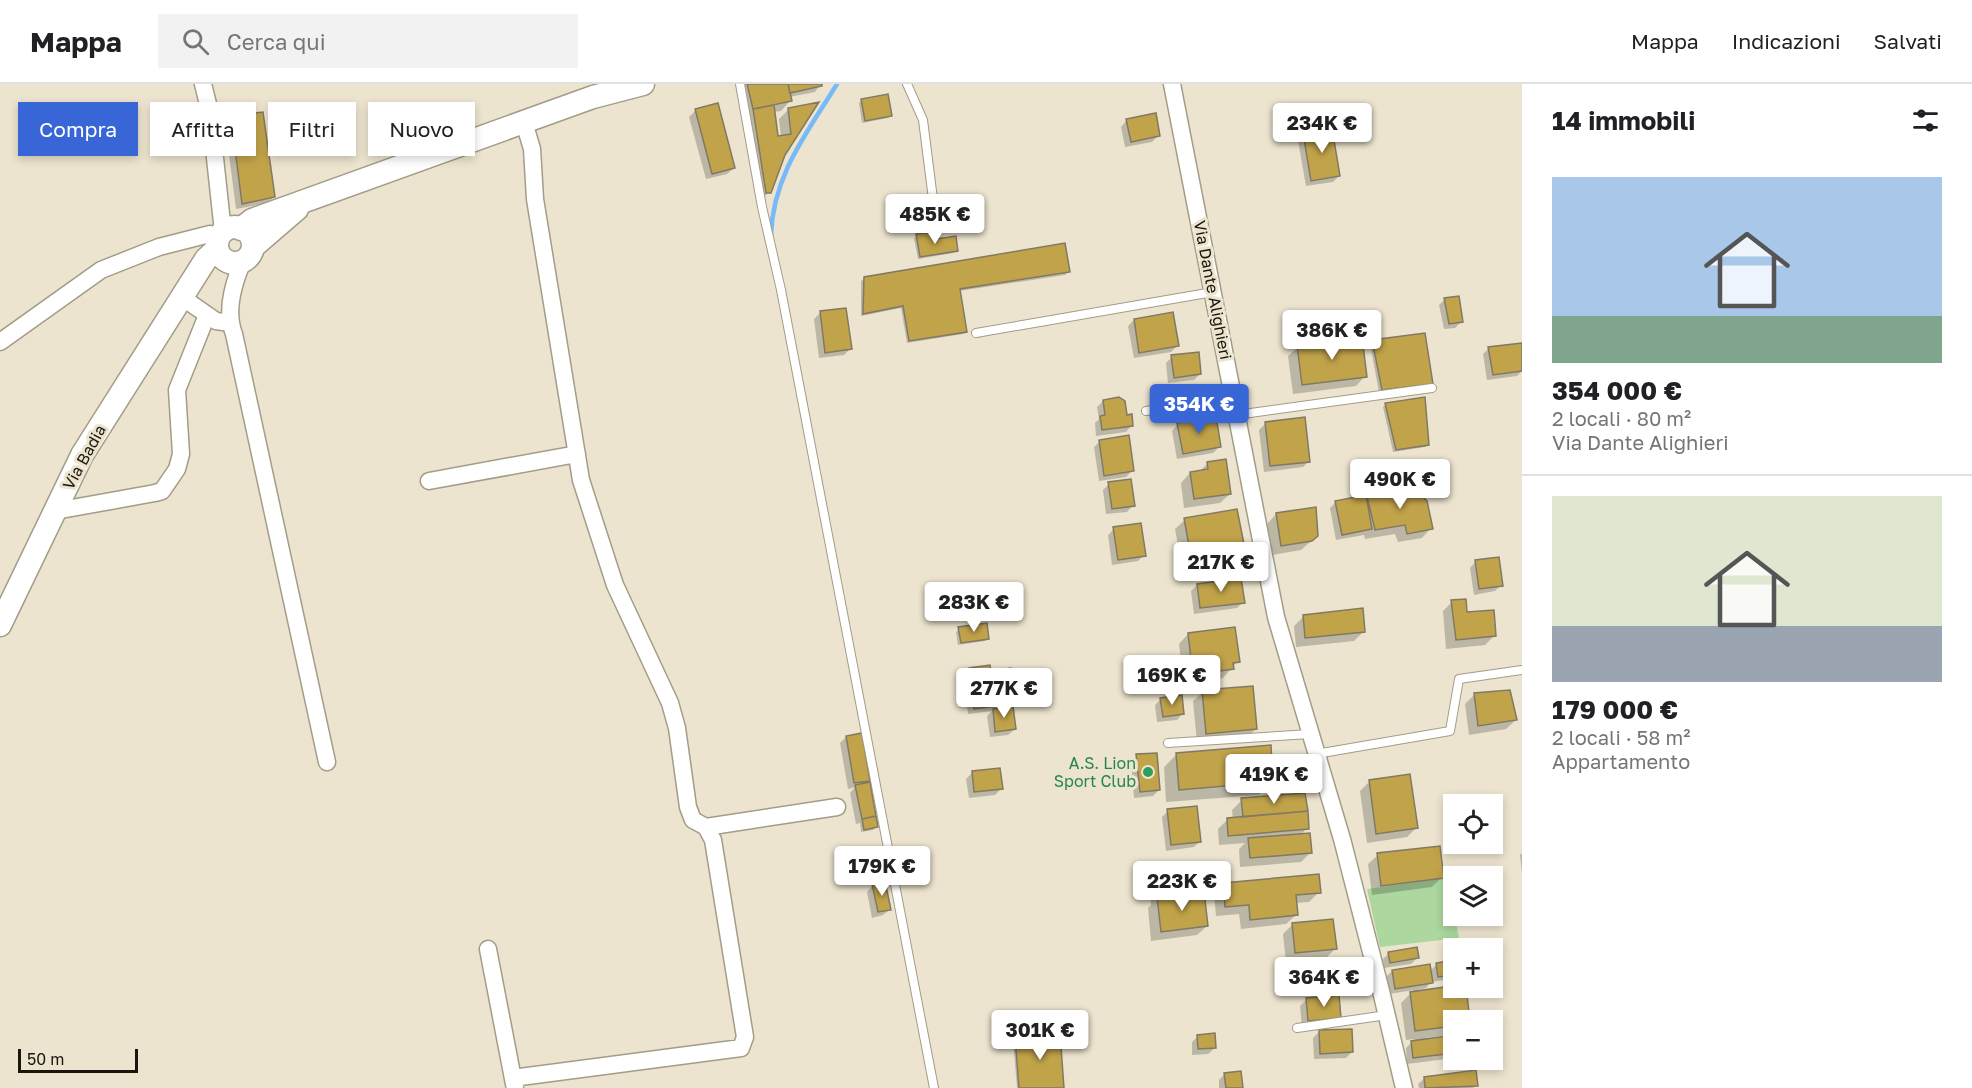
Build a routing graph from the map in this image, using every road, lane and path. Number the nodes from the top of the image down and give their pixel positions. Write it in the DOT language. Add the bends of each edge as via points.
graph roads {
  1 [pos="203,84"];
  2 [pos="643,84"];
  3 [pos="740,84"];
  4 [pos="907,84"];
  5 [pos="1172,84"];
  6 [pos="524,122"];
  7 [pos="934,215"];
  8 [pos="232,245"];
  9 [pos="1213,292"];
  10 [pos="183,298"];
  11 [pos="207,315"];
  12 [pos="230,323"];
  13 [pos="976,333"];
  14 [pos="0,342"];
  15 [pos="1432,388"];
  16 [pos="1233,398"];
  17 [pos="1146,411"];
  18 [pos="1236,415"];
  19 [pos="577,454"];
  20 [pos="429,481"];
  21 [pos="55,511"];
  22 [pos="0,625"];
  23 [pos="1522,670"];
  24 [pos="1310,734"];
  25 [pos="1168,743"];
  26 [pos="1316,753"];
  27 [pos="327,762"];
  28 [pos="837,807"];
  29 [pos="706,827"];
  30 [pos="488,949"];
  31 [pos="1387,1016"];
  32 [pos="1297,1028"];
  33 [pos="514,1086"];
  34 [pos="934,1088"];
  35 [pos="1404,1088"];
  1 -- 8 [label="street"];
  2 -- 6 [label="main road, Via Badia"];
  3 -- 34 [label="lane"];
  4 -- 7 [label="lane" via="923,120"];
  5 -- 9 [label="street, Via Dante Alighieri"];
  6 -- 8 [label="main road, Via Badia" via="307,200"];
  6 -- 19 [label="street" via="532,149 535,199"];
  8 -- 10 [label="main road, Via Badia"];
  8 -- 12 [label="street"];
  8 -- 14 [label="street" via="210,234 159,247 100,270"];
  9 -- 13 [label="lane"];
  9 -- 16 [label="street, Via Dante Alighieri"];
  10 -- 11 [label="street"];
  10 -- 21 [label="main road, Via Badia" via="82,455"];
  11 -- 12 [label="street"];
  11 -- 21 [label="street" via="177,390 181,454 170,482 155,493"];
  12 -- 27 [label="street"];
  15 -- 18 [label="lane"];
  16 -- 17 [label="lane"];
  16 -- 18 [label="street, Via Dante Alighieri"];
  18 -- 24 [label="street, Via Dante Alighieri" via="1276,617"];
  19 -- 20 [label="street"];
  19 -- 29 [label="street" via="581,480 615,585 670,703 688,807 693,820"];
  21 -- 22 [label="main road, Via Badia"];
  23 -- 26 [label="lane" via="1460,679 1450,731"];
  24 -- 25 [label="lane"];
  24 -- 26 [label="street, Via Dante Alighieri"];
  26 -- 31 [label="street, Via Dante Alighieri"];
  28 -- 29 [label="street"];
  29 -- 33 [label="street" via="713,840 745,1037 741,1048 520,1077"];
  30 -- 33 [label="street"];
  31 -- 32 [label="lane"];
  31 -- 35 [label="street, Via Dante Alighieri"];
}
